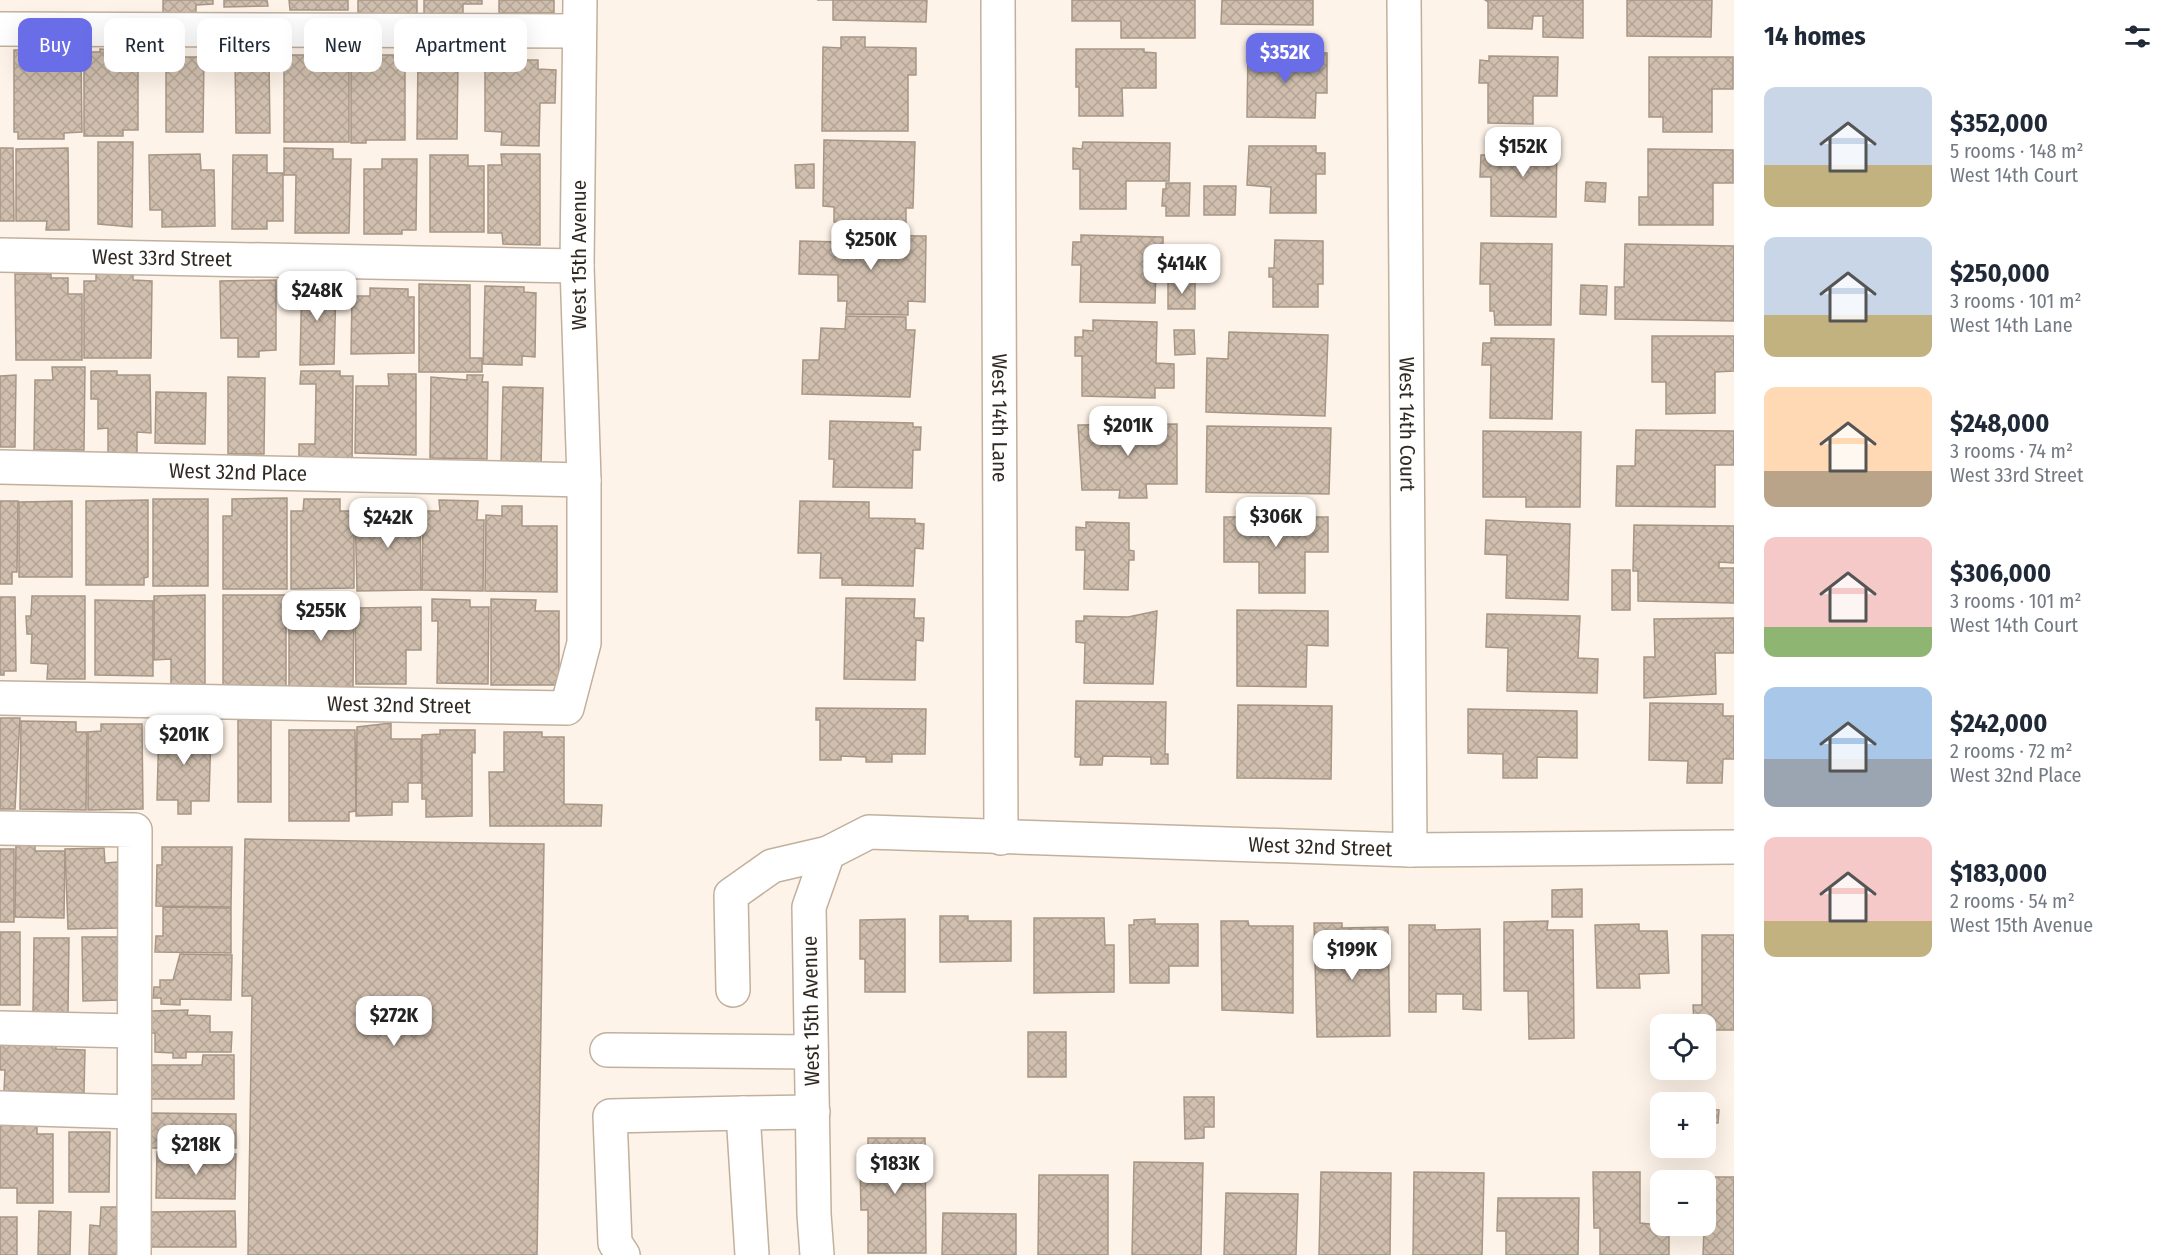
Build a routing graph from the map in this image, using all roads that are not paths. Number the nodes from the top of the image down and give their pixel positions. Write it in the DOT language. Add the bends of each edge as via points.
graph roads {
  1 [pos="998,0"];
  2 [pos="1404,0"];
  3 [pos="579,15"];
  4 [pos="0,29"];
  5 [pos="0,255"];
  6 [pos="577,266"];
  7 [pos="0,467"];
  8 [pos="584,480"];
  9 [pos="0,698"];
  10 [pos="0,828"];
  11 [pos="1001,838"];
  12 [pos="1734,847"];
  13 [pos="1410,850"];
  14 [pos="828,853"];
  15 [pos="733,990"];
  16 [pos="0,1028"];
  17 [pos="134,1031"];
  18 [pos="607,1050"];
  19 [pos="810,1052"];
  20 [pos="0,1108"];
  21 [pos="134,1112"];
  22 [pos="813,1112"];
  23 [pos="743,1113"];
  24 [pos="134,1255"];
  25 [pos="623,1255"];
  26 [pos="752,1255"];
  27 [pos="817,1255"];
  1 -- 11 [label="street, West 14th Lane"];
  2 -- 13 [label="street, West 14th Court"];
  3 -- 4 [label="street"];
  3 -- 6 [label="street, West 15th Avenue"];
  5 -- 6 [label="street, West 33rd Street"];
  6 -- 8 [label="street, West 15th Avenue"];
  7 -- 8 [label="street, West 32nd Place"];
  8 -- 9 [label="street, West 32nd Street" via="585,643 567,708"];
  10 -- 17 [label="street" via="135,830"];
  11 -- 13 [label="street, West 32nd Street"];
  11 -- 14 [label="street, West 32nd Street" via="869,832"];
  12 -- 13 [label="street, West 32nd Street"];
  14 -- 15 [label="street" via="772,866 731,895"];
  14 -- 19 [label="street, West 15th Avenue" via="809,907"];
  16 -- 17 [label="street"];
  17 -- 21 [label="street"];
  18 -- 19 [label="street"];
  19 -- 22 [label="street, West 15th Avenue"];
  20 -- 21 [label="street"];
  21 -- 24 [label="street"];
  22 -- 23 [label="street"];
  22 -- 27 [label="street, West 15th Avenue"];
  23 -- 25 [label="street" via="610,1116 615,1243"];
  23 -- 26 [label="street"];
}
